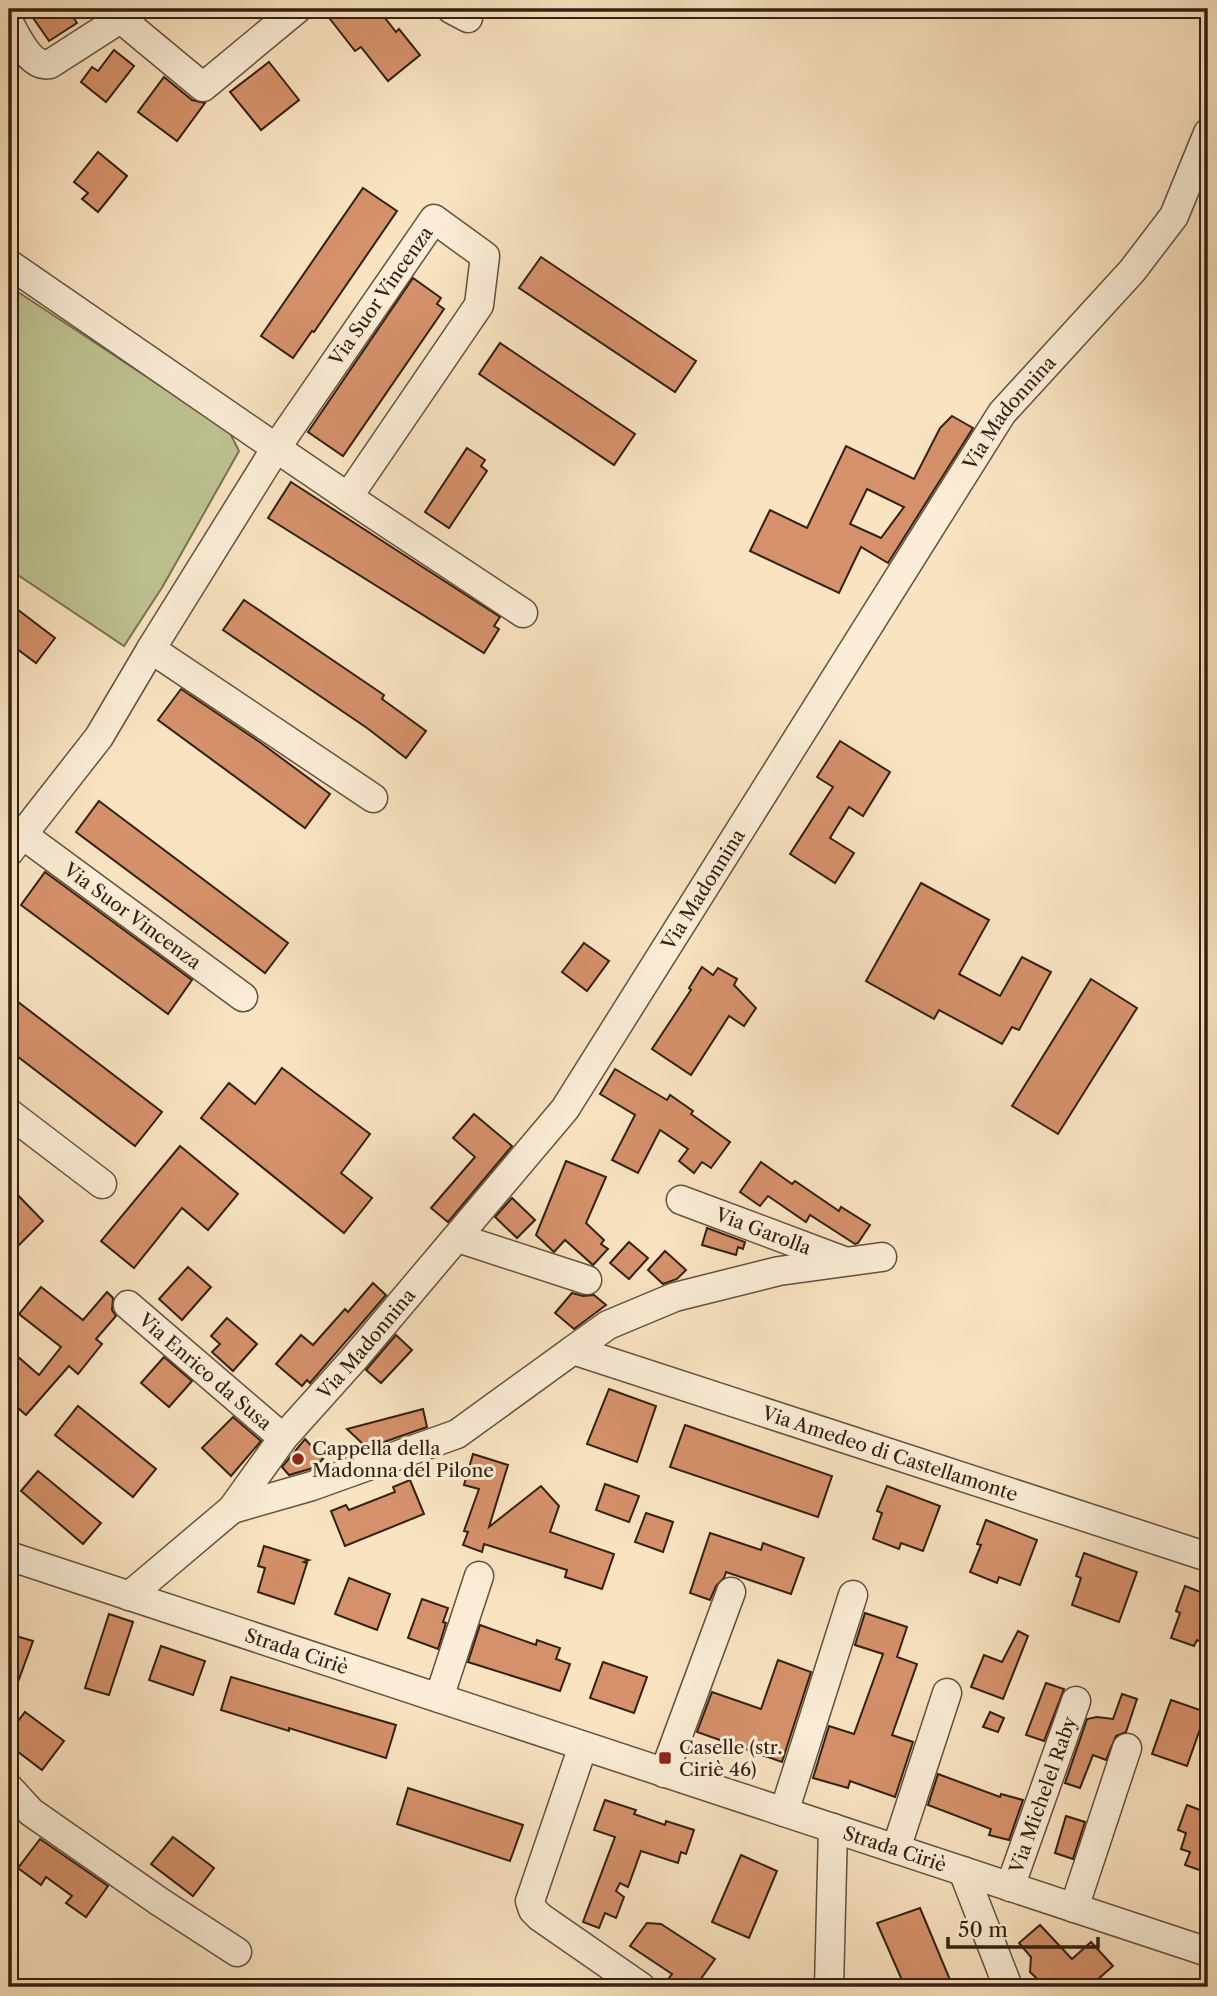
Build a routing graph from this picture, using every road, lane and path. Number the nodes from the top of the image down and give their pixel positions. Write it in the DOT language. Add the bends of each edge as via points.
graph roads {
  1 [pos="297,9"];
  2 [pos="129,14"];
  3 [pos="9,23"];
  4 [pos="1208,133"];
  5 [pos="9,264"];
  6 [pos="276,448"];
  7 [pos="348,497"];
  8 [pos="523,613"];
  9 [pos="151,649"];
  10 [pos="373,798"];
  11 [pos="16,844"];
  12 [pos="243,997"];
  13 [pos="9,1113"];
  14 [pos="102,1184"];
  15 [pos="681,1200"];
  16 [pos="458,1238"];
  17 [pos="882,1257"];
  18 [pos="846,1262"];
  19 [pos="587,1280"];
  20 [pos="128,1305"];
  21 [pos="573,1350"];
  22 [pos="284,1438"];
  23 [pos="232,1509"];
  24 [pos="9,1556"];
  25 [pos="1208,1557"];
  26 [pos="479,1576"];
  27 [pos="731,1592"];
  28 [pos="853,1595"];
  29 [pos="130,1596"];
  30 [pos="947,1693"];
  31 [pos="439,1698"];
  32 [pos="1076,1702"];
  33 [pos="583,1746"];
  34 [pos="1127,1748"];
  35 [pos="664,1773"];
  36 [pos="9,1788"];
  37 [pos="783,1812"];
  38 [pos="832,1828"];
  39 [pos="896,1849"];
  40 [pos="963,1871"];
  41 [pos="1010,1887"];
  42 [pos="1074,1908"];
  43 [pos="237,1952"];
  44 [pos="1208,1952"];
  45 [pos="641,1987"];
  46 [pos="829,1987"];
  47 [pos="1008,1987"];
  1 -- 2 [label="street" via="202,87"];
  2 -- 3 [label="street" via="43,65 34,61"];
  4 -- 16 [label="street, Via Madonnina" via="1174,216 1132,271 1002,413 565,1110"];
  5 -- 6 [label="street"];
  6 -- 7 [label="street"];
  6 -- 7 [label="street, Via Suor Vincenza" via="434,219 485,256 479,304"];
  6 -- 9 [label="street, Via Suor Vincenza"];
  7 -- 8 [label="street"];
  9 -- 10 [label="street"];
  9 -- 11 [label="street, Via Suor Vincenza" via="99,737"];
  11 -- 12 [label="street, Via Suor Vincenza"];
  13 -- 14 [label="street"];
  15 -- 18 [label="street, Via Garolla"];
  16 -- 19 [label="street"];
  16 -- 22 [label="street, Via Madonnina"];
  17 -- 18 [label="street"];
  18 -- 21 [label="street" via="779,1271 675,1297 608,1325"];
  20 -- 22 [label="street, Via Enrico da Susa"];
  21 -- 23 [label="street" via="457,1434"];
  21 -- 25 [label="street, Via Amedeo di Castellamonte"];
  22 -- 23 [label="street, Via Madonnina"];
  23 -- 29 [label="street, Via Madonnina"];
  24 -- 29 [label="street, Strada Ciriè"];
  26 -- 31 [label="street"];
  27 -- 35 [label="street"];
  28 -- 37 [label="street"];
  29 -- 31 [label="street, Strada Ciriè"];
  30 -- 39 [label="street"];
  31 -- 33 [label="street, Strada Ciriè"];
  32 -- 41 [label="street, Via Michelel Raby"];
  33 -- 35 [label="street, Strada Ciriè"];
  33 -- 45 [label="street" via="530,1901 540,1917"];
  34 -- 42 [label="street"];
  35 -- 37 [label="street, Strada Ciriè"];
  36 -- 43 [label="street" via="31,1812"];
  37 -- 38 [label="street, Strada Ciriè"];
  38 -- 39 [label="street, Strada Ciriè"];
  38 -- 46 [label="street"];
  39 -- 40 [label="street, Strada Ciriè"];
  40 -- 41 [label="street, Strada Ciriè"];
  40 -- 47 [label="street"];
  41 -- 42 [label="street, Strada Ciriè"];
  42 -- 44 [label="street, Strada Ciriè"];
}
